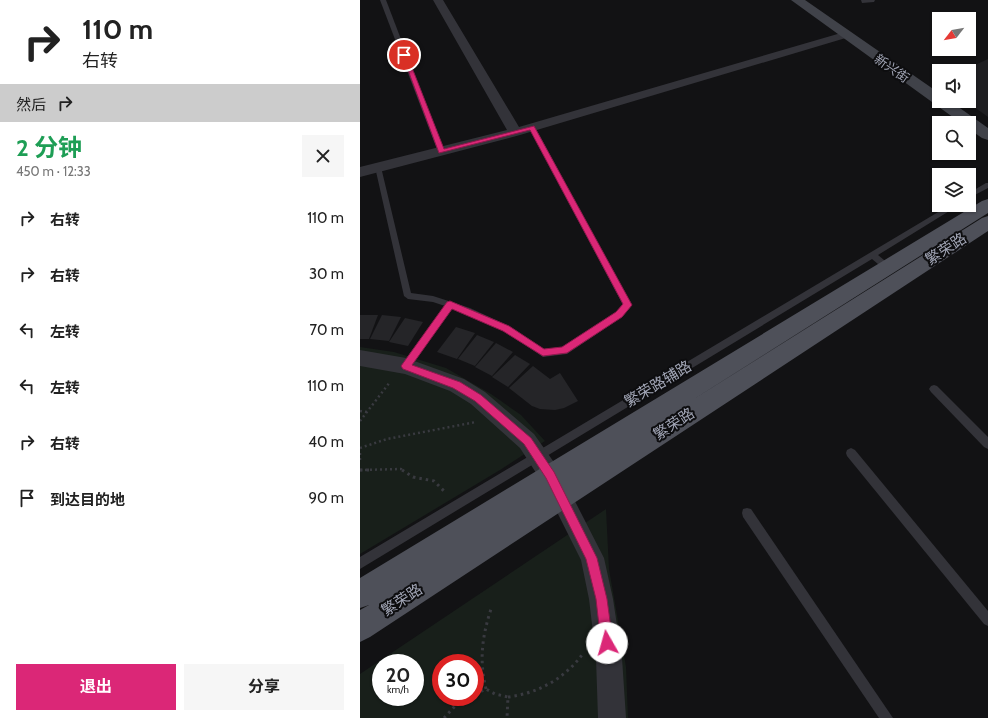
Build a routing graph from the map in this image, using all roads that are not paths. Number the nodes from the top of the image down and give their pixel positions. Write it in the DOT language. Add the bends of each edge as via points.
graph roads {
  1 [pos="383,0"];
  2 [pos="438,0"];
  3 [pos="797,0"];
  4 [pos="845,35"];
  5 [pos="532,127"];
  6 [pos="515,132"];
  7 [pos="988,135"];
  8 [pos="441,152"];
  9 [pos="378,167"];
  10 [pos="360,172"];
  11 [pos="988,185"];
  12 [pos="976,192"];
  13 [pos="988,205"];
  14 [pos="946,212"];
  15 [pos="988,222"];
  16 [pos="880,261"];
  17 [pos="450,305"];
  18 [pos="360,358"];
  19 [pos="406,366"];
  20 [pos="934,389"];
  21 [pos="988,444"];
  22 [pos="851,453"];
  23 [pos="537,456"];
  24 [pos="550,475"];
  25 [pos="561,497"];
  26 [pos="747,513"];
  27 [pos="360,562"];
  28 [pos="360,594"];
  29 [pos="988,620"];
  30 [pos="360,627"];
  31 [pos="612,718"];
  32 [pos="887,718"];
  1 -- 8 [label="lane"];
  2 -- 6 [label="street"];
  3 -- 4 [label="street, 新兴街"];
  4 -- 5 [label="street"];
  4 -- 7 [label="street, 新兴街"];
  5 -- 6 [label="street"];
  5 -- 17 [label="lane" via="627,305 619,315 564,350 543,352 506,328"];
  6 -- 8 [label="street"];
  8 -- 9 [label="street"];
  9 -- 10 [label="street"];
  9 -- 17 [label="lane" via="408,296 433,299"];
  11 -- 12 [label="lane"];
  13 -- 16 [label="main road, 繁荣路"];
  14 -- 16 [label="lane, 繁荣路辅路"];
  15 -- 25 [label="main road, 繁荣路"];
  16 -- 23 [label="lane, 繁荣路辅路"];
  16 -- 24 [label="main road, 繁荣路"];
  17 -- 19 [label="lane"];
  18 -- 19 [label="street"];
  19 -- 23 [label="street" via="457,385 478,398 527,441"];
  20 -- 21 [label="lane"];
  22 -- 29 [label="lane"];
  23 -- 24 [label="street"];
  23 -- 27 [label="lane, 繁荣路辅路"];
  24 -- 25 [label="street"];
  24 -- 28 [label="main road, 繁荣路"];
  25 -- 30 [label="main road, 繁荣路"];
  25 -- 31 [label="street" via="592,558 601,599 609,658"];
  26 -- 32 [label="lane"];
}
